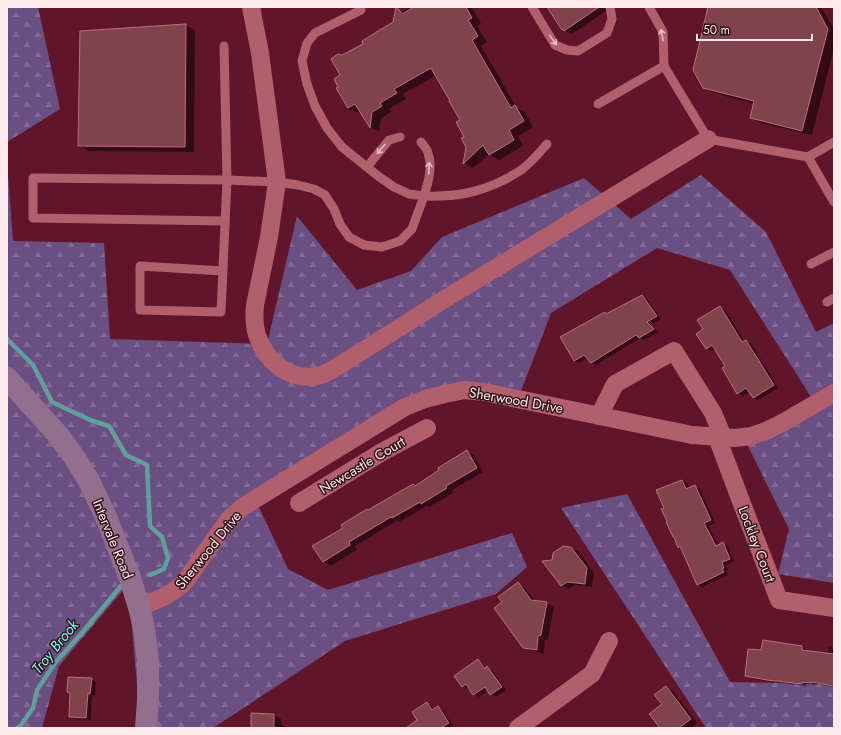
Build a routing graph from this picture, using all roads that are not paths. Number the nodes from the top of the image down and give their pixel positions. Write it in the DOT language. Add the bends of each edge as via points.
graph roads {
  1 [pos="251,7"];
  2 [pos="532,7"];
  3 [pos="610,7"];
  4 [pos="649,7"];
  5 [pos="361,10"];
  6 [pos="224,46"];
  7 [pos="664,66"];
  8 [pos="598,104"];
  9 [pos="400,137"];
  10 [pos="708,139"];
  11 [pos="421,142"];
  12 [pos="834,142"];
  13 [pos="548,144"];
  14 [pos="808,157"];
  15 [pos="367,167"];
  16 [pos="227,180"];
  17 [pos="277,182"];
  18 [pos="424,196"];
  19 [pos="834,202"];
  20 [pos="225,221"];
  21 [pos="834,252"];
  22 [pos="811,264"];
  23 [pos="223,271"];
  24 [pos="7,378"];
  25 [pos="834,392"];
  26 [pos="599,416"];
  27 [pos="427,428"];
  28 [pos="368,430"];
  29 [pos="720,437"];
  30 [pos="382,452"];
  31 [pos="299,503"];
  32 [pos="139,607"];
  33 [pos="834,608"];
  34 [pos="610,641"];
  35 [pos="146,728"];
  36 [pos="518,728"];
  1 -- 17 [label="street" via="260,53"];
  2 -- 3 [label="lane, one-way" via="555,45 578,51 607,33 612,20"];
  7 -- 4 [label="lane, one-way" via="663,32"];
  5 -- 15 [label="lane" via="315,33 307,43 302,60 307,84 327,128 342,147"];
  6 -- 16 [label="lane"];
  7 -- 8 [label="lane"];
  7 -- 10 [label="lane"];
  9 -- 15 [label="lane, one-way" via="389,140"];
  10 -- 14 [label="lane"];
  10 -- 17 [label="street" via="340,365 322,375 312,377 291,374 273,363 255,327 254,315"];
  18 -- 11 [label="lane, one-way" via="430,167 428,152"];
  12 -- 14 [label="lane"];
  13 -- 18 [label="lane" via="521,171 495,184 469,193"];
  14 -- 19 [label="lane"];
  15 -- 18 [label="lane" via="394,187 408,194"];
  16 -- 17 [label="lane"];
  16 -- 20 [label="lane"];
  16 -- 20 [label="lane" via="33,178 33,218"];
  17 -- 18 [label="lane" via="314,188 326,195 348,236 364,245 382,247 400,241 412,229"];
  20 -- 23 [label="lane"];
  21 -- 22 [label="lane"];
  23 -- 23 [label="lane" via="221,312 140,310 140,266"];
  24 -- 32 [label="street, Intervale Road" via="58,435 89,481 106,517"];
  25 -- 29 [label="street, Sherwood Drive" via="766,431 751,436"];
  26 -- 28 [label="street, Sherwood Drive" via="465,390 424,399 405,407"];
  26 -- 29 [label="street, Sherwood Drive" via="692,435"];
  26 -- 29 [label="street" via="615,384 674,351 713,413"];
  27 -- 30 [label="street, Newcastle Court"];
  28 -- 30 [label="street"];
  28 -- 32 [label="street, Sherwood Drive" via="244,506 229,519 177,590"];
  29 -- 33 [label="street, Lockley Court" via="738,496 779,600"];
  30 -- 31 [label="street, Newcastle Court"];
  32 -- 35 [label="street, Intervale Road" via="148,660"];
  34 -- 36 [label="street" via="592,674"];
}
